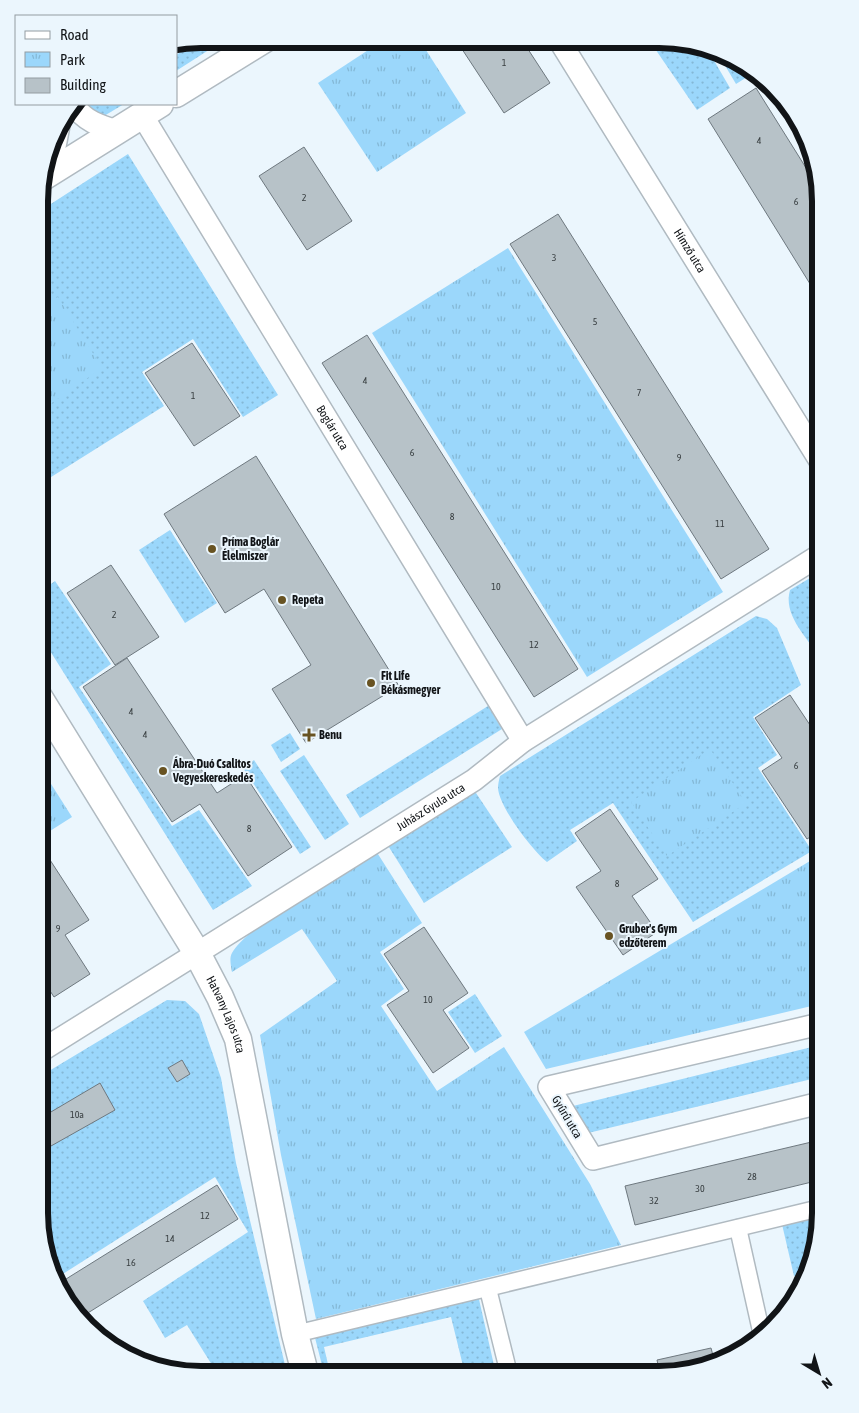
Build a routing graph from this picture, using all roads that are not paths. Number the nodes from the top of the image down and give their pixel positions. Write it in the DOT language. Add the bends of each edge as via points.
graph roads {
  1 [pos="250,48"];
  2 [pos="564,48"];
  3 [pos="178,93"];
  4 [pos="77,110"];
  5 [pos="151,110"];
  6 [pos="117,130"];
  7 [pos="51,172"];
  8 [pos="812,449"];
  9 [pos="812,560"];
  10 [pos="48,712"];
  11 [pos="523,741"];
  12 [pos="197,953"];
  13 [pos="811,1026"];
  14 [pos="48,1046"];
  15 [pos="811,1105"];
  16 [pos="811,1210"];
  17 [pos="738,1228"];
  18 [pos="488,1289"];
  19 [pos="760,1327"];
  20 [pos="294,1334"];
  21 [pos="303,1366"];
  22 [pos="507,1366"];
  1 -- 3 [label="street"];
  2 -- 8 [label="street, Hímző utca"];
  4 -- 6 [label="street" via="97,126"];
  5 -- 6 [label="street"];
  5 -- 11 [label="street, Boglár utca"];
  6 -- 7 [label="street"];
  9 -- 11 [label="street, Juhász Gyula utca"];
  10 -- 12 [label="street, Hatvany Lajos utca"];
  11 -- 12 [label="street, Juhász Gyula utca" via="474,780"];
  12 -- 14 [label="street, Juhász Gyula utca"];
  12 -- 20 [label="street, Hatvany Lajos utca" via="238,1039"];
  13 -- 15 [label="street, Gyűrű utca" via="549,1087 593,1159"];
  16 -- 17 [label="street"];
  17 -- 18 [label="street"];
  17 -- 19 [label="street"];
  18 -- 20 [label="street"];
  18 -- 22 [label="street"];
  20 -- 21 [label="street, Hatvany Lajos utca"];
}
